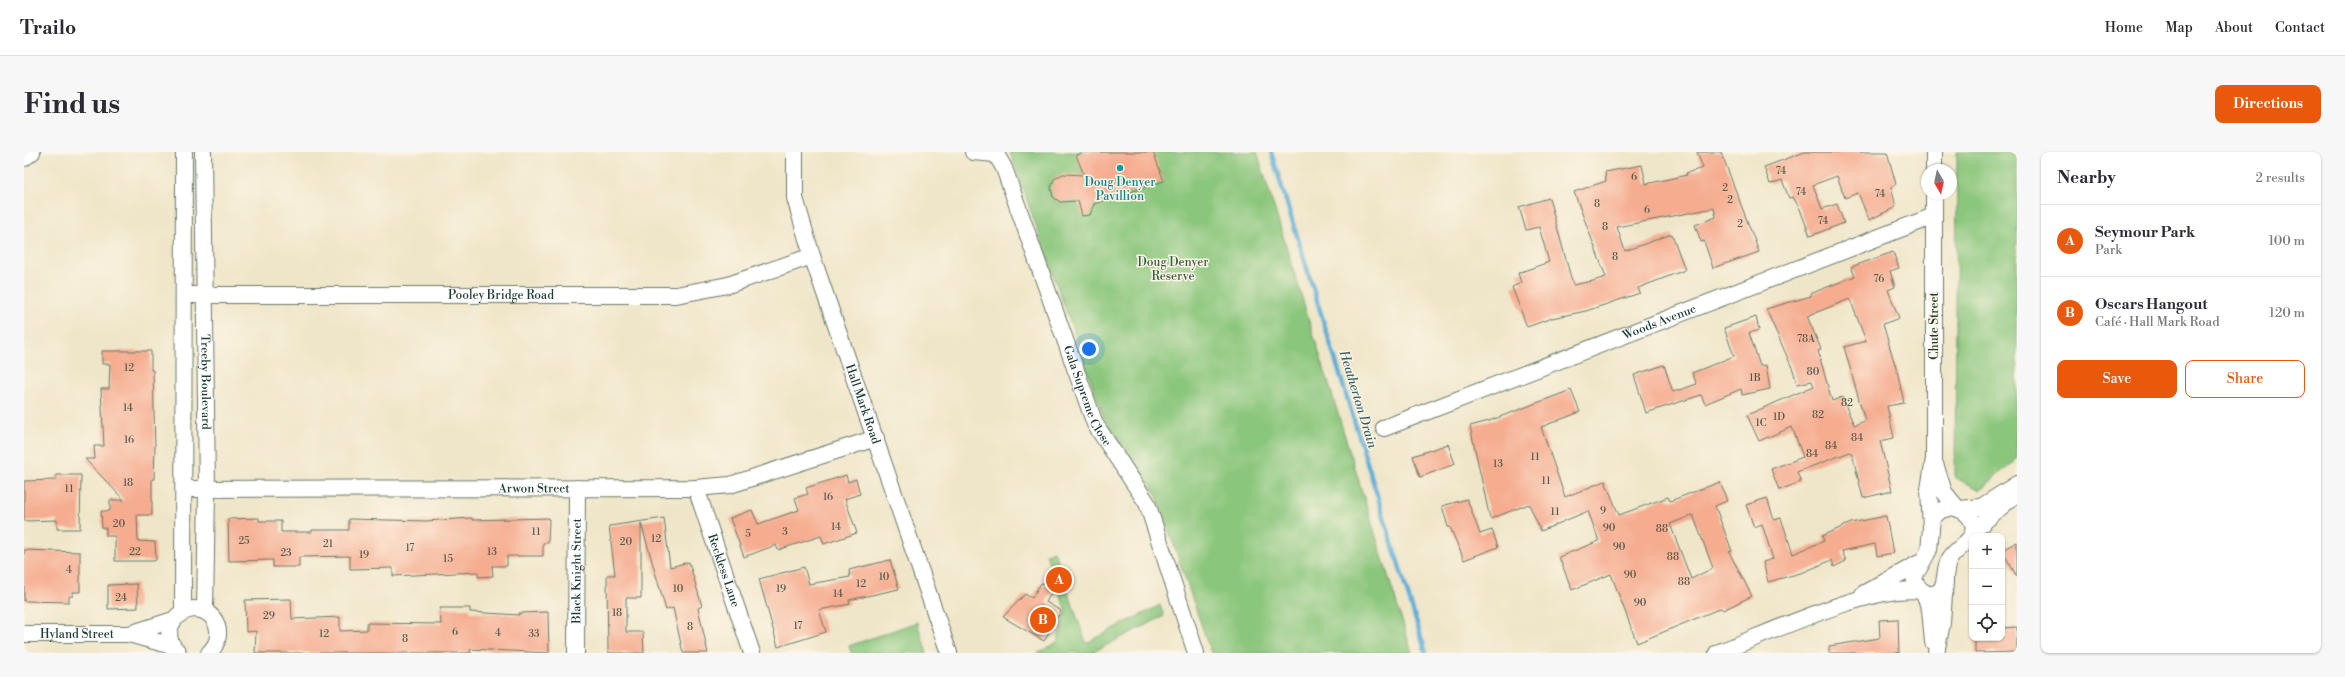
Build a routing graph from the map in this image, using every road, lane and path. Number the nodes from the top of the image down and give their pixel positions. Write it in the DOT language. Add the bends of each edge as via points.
graph roads {
  1 [pos="32,152"];
  2 [pos="184,152"];
  3 [pos="203,152"];
  4 [pos="795,152"];
  5 [pos="973,152"];
  6 [pos="1934,152"];
  7 [pos="24,158"];
  8 [pos="1934,164"];
  9 [pos="1934,200"];
  10 [pos="1934,216"];
  11 [pos="812,256"];
  12 [pos="184,295"];
  13 [pos="206,295"];
  14 [pos="1384,428"];
  15 [pos="876,438"];
  16 [pos="1934,459"];
  17 [pos="2017,484"];
  18 [pos="577,488"];
  19 [pos="696,488"];
  20 [pos="185,490"];
  21 [pos="207,490"];
  22 [pos="2017,493"];
  23 [pos="1959,509"];
  24 [pos="1930,528"];
  25 [pos="1972,533"];
  26 [pos="1974,533"];
  27 [pos="1969,538"];
  28 [pos="1924,560"];
  29 [pos="1945,578"];
  30 [pos="1922,591"];
  31 [pos="1849,602"];
  32 [pos="205,611"];
  33 [pos="178,616"];
  34 [pos="24,634"];
  35 [pos="129,634"];
  36 [pos="176,649"];
  37 [pos="209,653"];
  38 [pos="576,653"];
  39 [pos="752,653"];
  40 [pos="949,653"];
  41 [pos="1196,653"];
  42 [pos="1717,653"];
  43 [pos="1935,653"];
  1 -- 7 [label="street"];
  2 -- 12 [label="street, Treeby Boulevard"];
  3 -- 13 [label="street, Treeby Boulevard"];
  4 -- 11 [label="street, Hall Mark Road" via="795,198"];
  5 -- 41 [label="street, Gala Supreme Close" via="996,154 1004,168 1095,424 1147,503"];
  6 -- 8 [label="street"];
  9 -- 10 [label="street, Chute Street"];
  10 -- 14 [label="street, Woods Avenue"];
  10 -- 16 [label="street, Chute Street"];
  11 -- 13 [label="street, Pooley Bridge Road" via="728,285 676,294"];
  11 -- 15 [label="street, Hall Mark Road"];
  12 -- 13 [label="street, Pooley Bridge Road"];
  12 -- 20 [label="street, Treeby Boulevard"];
  13 -- 21 [label="street, Treeby Boulevard"];
  15 -- 19 [label="street, Arwon Street" via="730,485"];
  15 -- 40 [label="street, Hall Mark Road"];
  16 -- 23 [label="street, Chute Street" via="1944,492"];
  16 -- 24 [label="street, Chute Street" via="1929,489"];
  17 -- 23 [label="street" via="1981,507"];
  18 -- 19 [label="street, Arwon Street"];
  18 -- 21 [label="street, Arwon Street"];
  18 -- 38 [label="street, Black Knight Street"];
  19 -- 39 [label="street, Reckless Lane"];
  20 -- 21 [label="street, Arwon Street"];
  20 -- 33 [label="street, Treeby Boulevard"];
  21 -- 32 [label="street, Treeby Boulevard"];
  22 -- 26 [label="street"];
  23 -- 24 [label="street" via="1947,508 1936,513"];
  23 -- 25 [label="street, Chute Street" via="1972,520"];
  24 -- 28 [label="street, Chute Street" via="1930,548"];
  27 -- 29 [label="street" via="1950,559"];
  28 -- 30 [label="street, Chute Street" via="1914,577"];
  28 -- 31 [label="street"];
  29 -- 30 [label="street" via="1938,592 1932,594"];
  29 -- 43 [label="street" via="1942,623"];
  30 -- 31 [label="street" via="1900,590"];
  30 -- 43 [label="street" via="1930,609"];
  31 -- 42 [label="street"];
  32 -- 33 [label="street, Hyland Street" via="194,608"];
  32 -- 37 [label="street" via="218,627 217,642"];
  33 -- 35 [label="street, Hyland Street"];
  33 -- 36 [label="street, Treeby Boulevard" via="169,633"];
  34 -- 35 [label="street, Hyland Street"];
  35 -- 36 [label="street, Hyland Street"];
}
